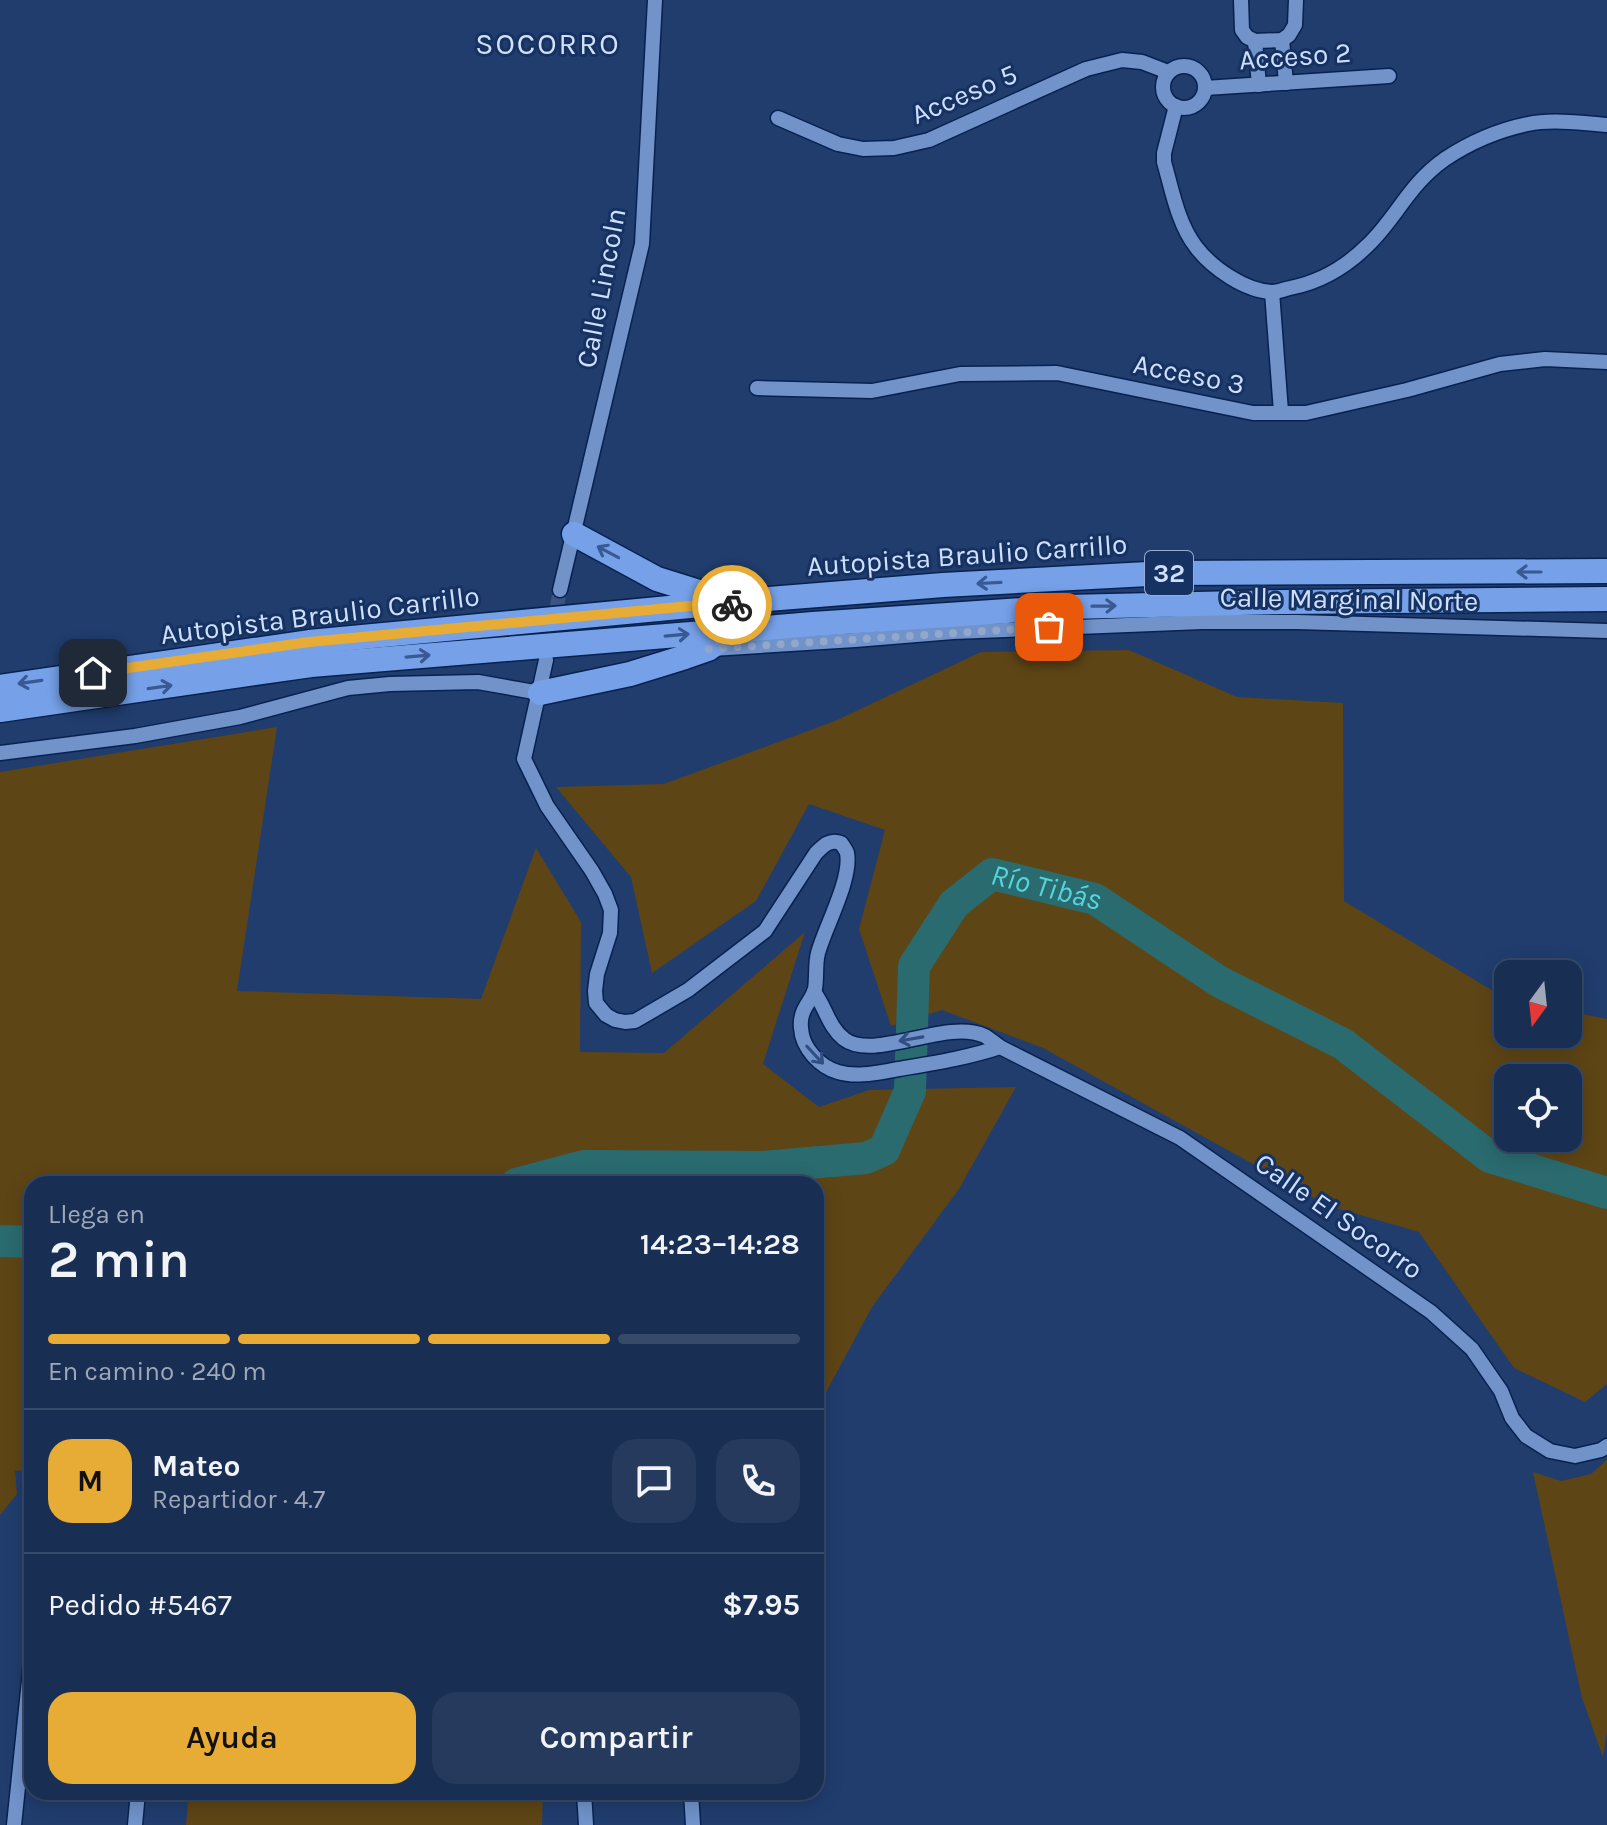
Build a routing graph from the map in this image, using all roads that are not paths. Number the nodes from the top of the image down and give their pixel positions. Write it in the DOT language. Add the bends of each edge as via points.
graph roads {
  1 [pos="655,0"];
  2 [pos="1241,0"];
  3 [pos="1296,0"];
  4 [pos="1282,40"];
  5 [pos="1255,41"];
  6 [pos="1168,72"];
  7 [pos="1389,76"];
  8 [pos="1286,83"];
  9 [pos="1259,85"];
  10 [pos="1205,88"];
  11 [pos="1176,106"];
  12 [pos="778,118"];
  13 [pos="1607,125"];
  14 [pos="1272,292"];
  15 [pos="1607,362"];
  16 [pos="757,388"];
  17 [pos="1281,412"];
  18 [pos="574,534"];
  19 [pos="1607,571"];
  20 [pos="560,590"];
  21 [pos="1607,599"];
  22 [pos="732,602"];
  23 [pos="733,631"];
  24 [pos="1607,631"];
  25 [pos="708,649"];
  26 [pos="546,660"];
  27 [pos="0,687"];
  28 [pos="540,693"];
  29 [pos="0,710"];
  30 [pos="0,753"];
  31 [pos="814,992"];
  32 [pos="1000,1047"];
  33 [pos="1607,1446"];
  34 [pos="24,1729"];
  35 [pos="137,1800"];
  36 [pos="584,1800"];
  37 [pos="691,1800"];
  38 [pos="14,1825"];
  39 [pos="135,1825"];
  40 [pos="586,1825"];
  41 [pos="693,1825"];
  1 -- 18 [label="street, Calle Lincoln" via="642,244"];
  2 -- 5 [label="street" via="1242,30"];
  3 -- 4 [label="street" via="1295,25"];
  4 -- 5 [label="street"];
  4 -- 8 [label="street"];
  5 -- 9 [label="street"];
  6 -- 10 [label="street" via="1192,68 1202,76"];
  6 -- 11 [label="street" via="1163,91"];
  6 -- 12 [label="street, Acceso 5" via="1122,60 1086,69 929,140 894,148 838,144"];
  7 -- 8 [label="street, Acceso 2"];
  8 -- 9 [label="street, Acceso 2"];
  9 -- 10 [label="street, Acceso 2"];
  10 -- 11 [label="street" via="1195,104"];
  11 -- 14 [label="street" via="1164,162 1181,220 1195,246 1219,271"];
  13 -- 14 [label="street" via="1530,123 1478,140 1418,182 1369,244 1334,274"];
  14 -- 17 [label="street"];
  15 -- 17 [label="street, Acceso 3" via="1545,359 1500,364 1306,413"];
  16 -- 17 [label="street, Acceso 3" via="872,391 960,374 1057,373 1253,413"];
  18 -- 20 [label="street"];
  22 -- 18 [label="highway, one-way" via="657,579"];
  19 -- 22 [label="highway, Autopista Braulio Carrillo / 32, one-way" via="1167,573"];
  23 -- 21 [label="highway, Autopista Braulio Carrillo / 32, one-way" via="1067,607"];
  22 -- 23 [label="highway"];
  22 -- 27 [label="highway, Autopista Braulio Carrillo / 32, one-way" via="309,642"];
  23 -- 25 [label="highway"];
  29 -- 23 [label="highway, Autopista Braulio Carrillo / 32, one-way" via="311,665"];
  24 -- 25 [label="street, Calle Marginal Norte" via="1202,622"];
  25 -- 28 [label="highway" via="630,674"];
  26 -- 28 [label="street"];
  28 -- 30 [label="street" via="478,682 348,688 240,717"];
  28 -- 31 [label="street" via="524,759 611,910 595,991 596,1003 606,1015 635,1021 688,990 765,931 816,853 835,841 847,851 847,865 818,954"];
  32 -- 31 [label="street, Calle El Socorro, one-way" via="984,1036 948,1032 874,1045 850,1043 826,1016"];
  31 -- 32 [label="street, one-way" via="800,1032 811,1053 837,1072 879,1072"];
  32 -- 33 [label="street, Calle El Socorro" via="1180,1138 1431,1312 1472,1349 1501,1391 1512,1418 1538,1444 1575,1456"];
  34 -- 38 [label="street"];
  35 -- 39 [label="street"];
  36 -- 40 [label="street"];
  37 -- 41 [label="street"];
}
